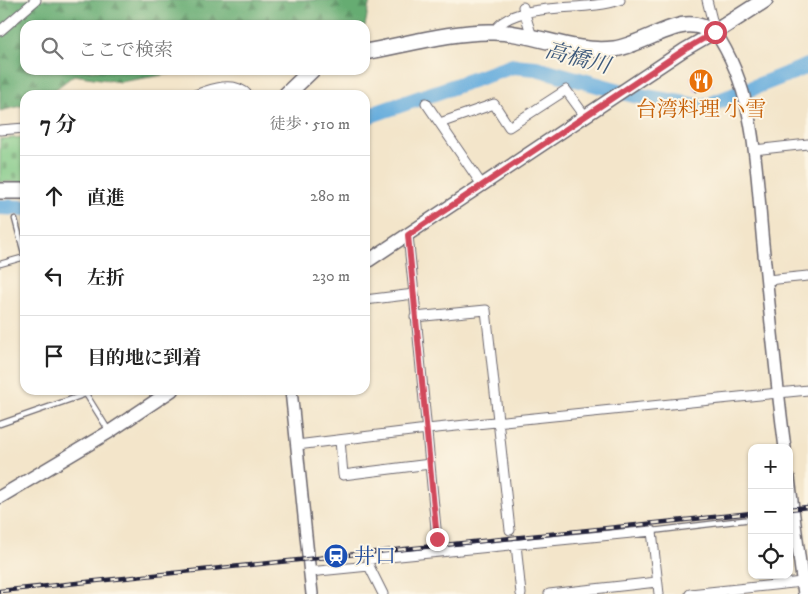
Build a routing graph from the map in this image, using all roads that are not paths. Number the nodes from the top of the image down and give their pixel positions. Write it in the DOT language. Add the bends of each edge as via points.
graph roads {
  1 [pos="36,0"];
  2 [pos="620,0"];
  3 [pos="707,0"];
  4 [pos="765,0"];
  5 [pos="523,7"];
  6 [pos="0,31"];
  7 [pos="494,32"];
  8 [pos="715,32"];
  9 [pos="532,37"];
  10 [pos="370,51"];
  11 [pos="307,75"];
  12 [pos="213,90"];
  13 [pos="242,90"];
  14 [pos="291,90"];
  15 [pos="426,103"];
  16 [pos="585,116"];
  17 [pos="440,123"];
  18 [pos="20,128"];
  19 [pos="0,130"];
  20 [pos="808,144"];
  21 [pos="754,150"];
  22 [pos="482,185"];
  23 [pos="0,191"];
  24 [pos="20,192"];
  25 [pos="15,219"];
  26 [pos="408,235"];
  27 [pos="20,238"];
  28 [pos="20,258"];
  29 [pos="370,260"];
  30 [pos="0,264"];
  31 [pos="808,276"];
  32 [pos="767,280"];
  33 [pos="414,294"];
  34 [pos="370,299"];
  35 [pos="415,317"];
  36 [pos="808,390"];
  37 [pos="778,394"];
  38 [pos="78,395"];
  39 [pos="88,395"];
  40 [pos="164,395"];
  41 [pos="292,395"];
  42 [pos="500,423"];
  43 [pos="0,424"];
  44 [pos="427,429"];
  45 [pos="109,432"];
  46 [pos="340,440"];
  47 [pos="784,444"];
  48 [pos="297,445"];
  49 [pos="430,464"];
  50 [pos="0,497"];
  51 [pos="748,519"];
  52 [pos="793,521"];
  53 [pos="510,530"];
  54 [pos="652,531"];
  55 [pos="437,539"];
  56 [pos="516,544"];
  57 [pos="368,566"];
  58 [pos="309,572"];
  59 [pos="657,582"];
  60 [pos="802,582"];
  61 [pos="704,593"];
  62 [pos="312,594"];
  63 [pos="383,594"];
  64 [pos="521,594"];
  65 [pos="549,594"];
  66 [pos="659,594"];
  67 [pos="690,594"];
  68 [pos="804,594"];
  1 -- 6 [label="street"];
  2 -- 5 [label="street" via="600,4 552,2"];
  3 -- 8 [label="street"];
  4 -- 8 [label="main road"];
  5 -- 7 [label="street" via="506,12 497,21"];
  5 -- 9 [label="street"];
  7 -- 9 [label="main road"];
  7 -- 10 [label="main road"];
  8 -- 9 [label="main road" via="693,24 677,26 646,40 614,49 583,49"];
  8 -- 16 [label="main road"];
  8 -- 21 [label="street" via="726,48 743,93"];
  11 -- 14 [label="main road"];
  12 -- 13 [label="street" via="228,86"];
  15 -- 17 [label="street"];
  16 -- 17 [label="street" via="566,90 509,127 494,104"];
  16 -- 22 [label="main road"];
  17 -- 22 [label="street"];
  18 -- 19 [label="street"];
  20 -- 21 [label="street"];
  21 -- 32 [label="street"];
  22 -- 26 [label="main road"];
  23 -- 24 [label="main road"];
  25 -- 27 [label="lane"];
  26 -- 29 [label="main road"];
  26 -- 33 [label="street"];
  28 -- 30 [label="lane"];
  31 -- 32 [label="street"];
  32 -- 37 [label="street"];
  33 -- 34 [label="street"];
  33 -- 35 [label="street"];
  35 -- 42 [label="street" via="486,310"];
  35 -- 44 [label="street"];
  36 -- 37 [label="street"];
  37 -- 42 [label="street"];
  37 -- 47 [label="street"];
  38 -- 43 [label="lane"];
  39 -- 45 [label="lane"];
  40 -- 45 [label="main road"];
  41 -- 48 [label="street"];
  42 -- 44 [label="street"];
  42 -- 53 [label="street"];
  44 -- 46 [label="street"];
  44 -- 49 [label="street"];
  45 -- 50 [label="main road"];
  46 -- 48 [label="street"];
  46 -- 49 [label="street" via="344,475"];
  48 -- 58 [label="street"];
  49 -- 55 [label="street"];
  51 -- 54 [label="lane"];
  52 -- 60 [label="street"];
  54 -- 56 [label="street"];
  54 -- 59 [label="street"];
  56 -- 57 [label="street" via="369,559"];
  56 -- 64 [label="street"];
  57 -- 58 [label="street"];
  57 -- 63 [label="street"];
  58 -- 62 [label="street"];
  59 -- 65 [label="street"];
  59 -- 66 [label="street"];
  60 -- 61 [label="street"];
  60 -- 68 [label="street"];
  61 -- 67 [label="street"];
}
